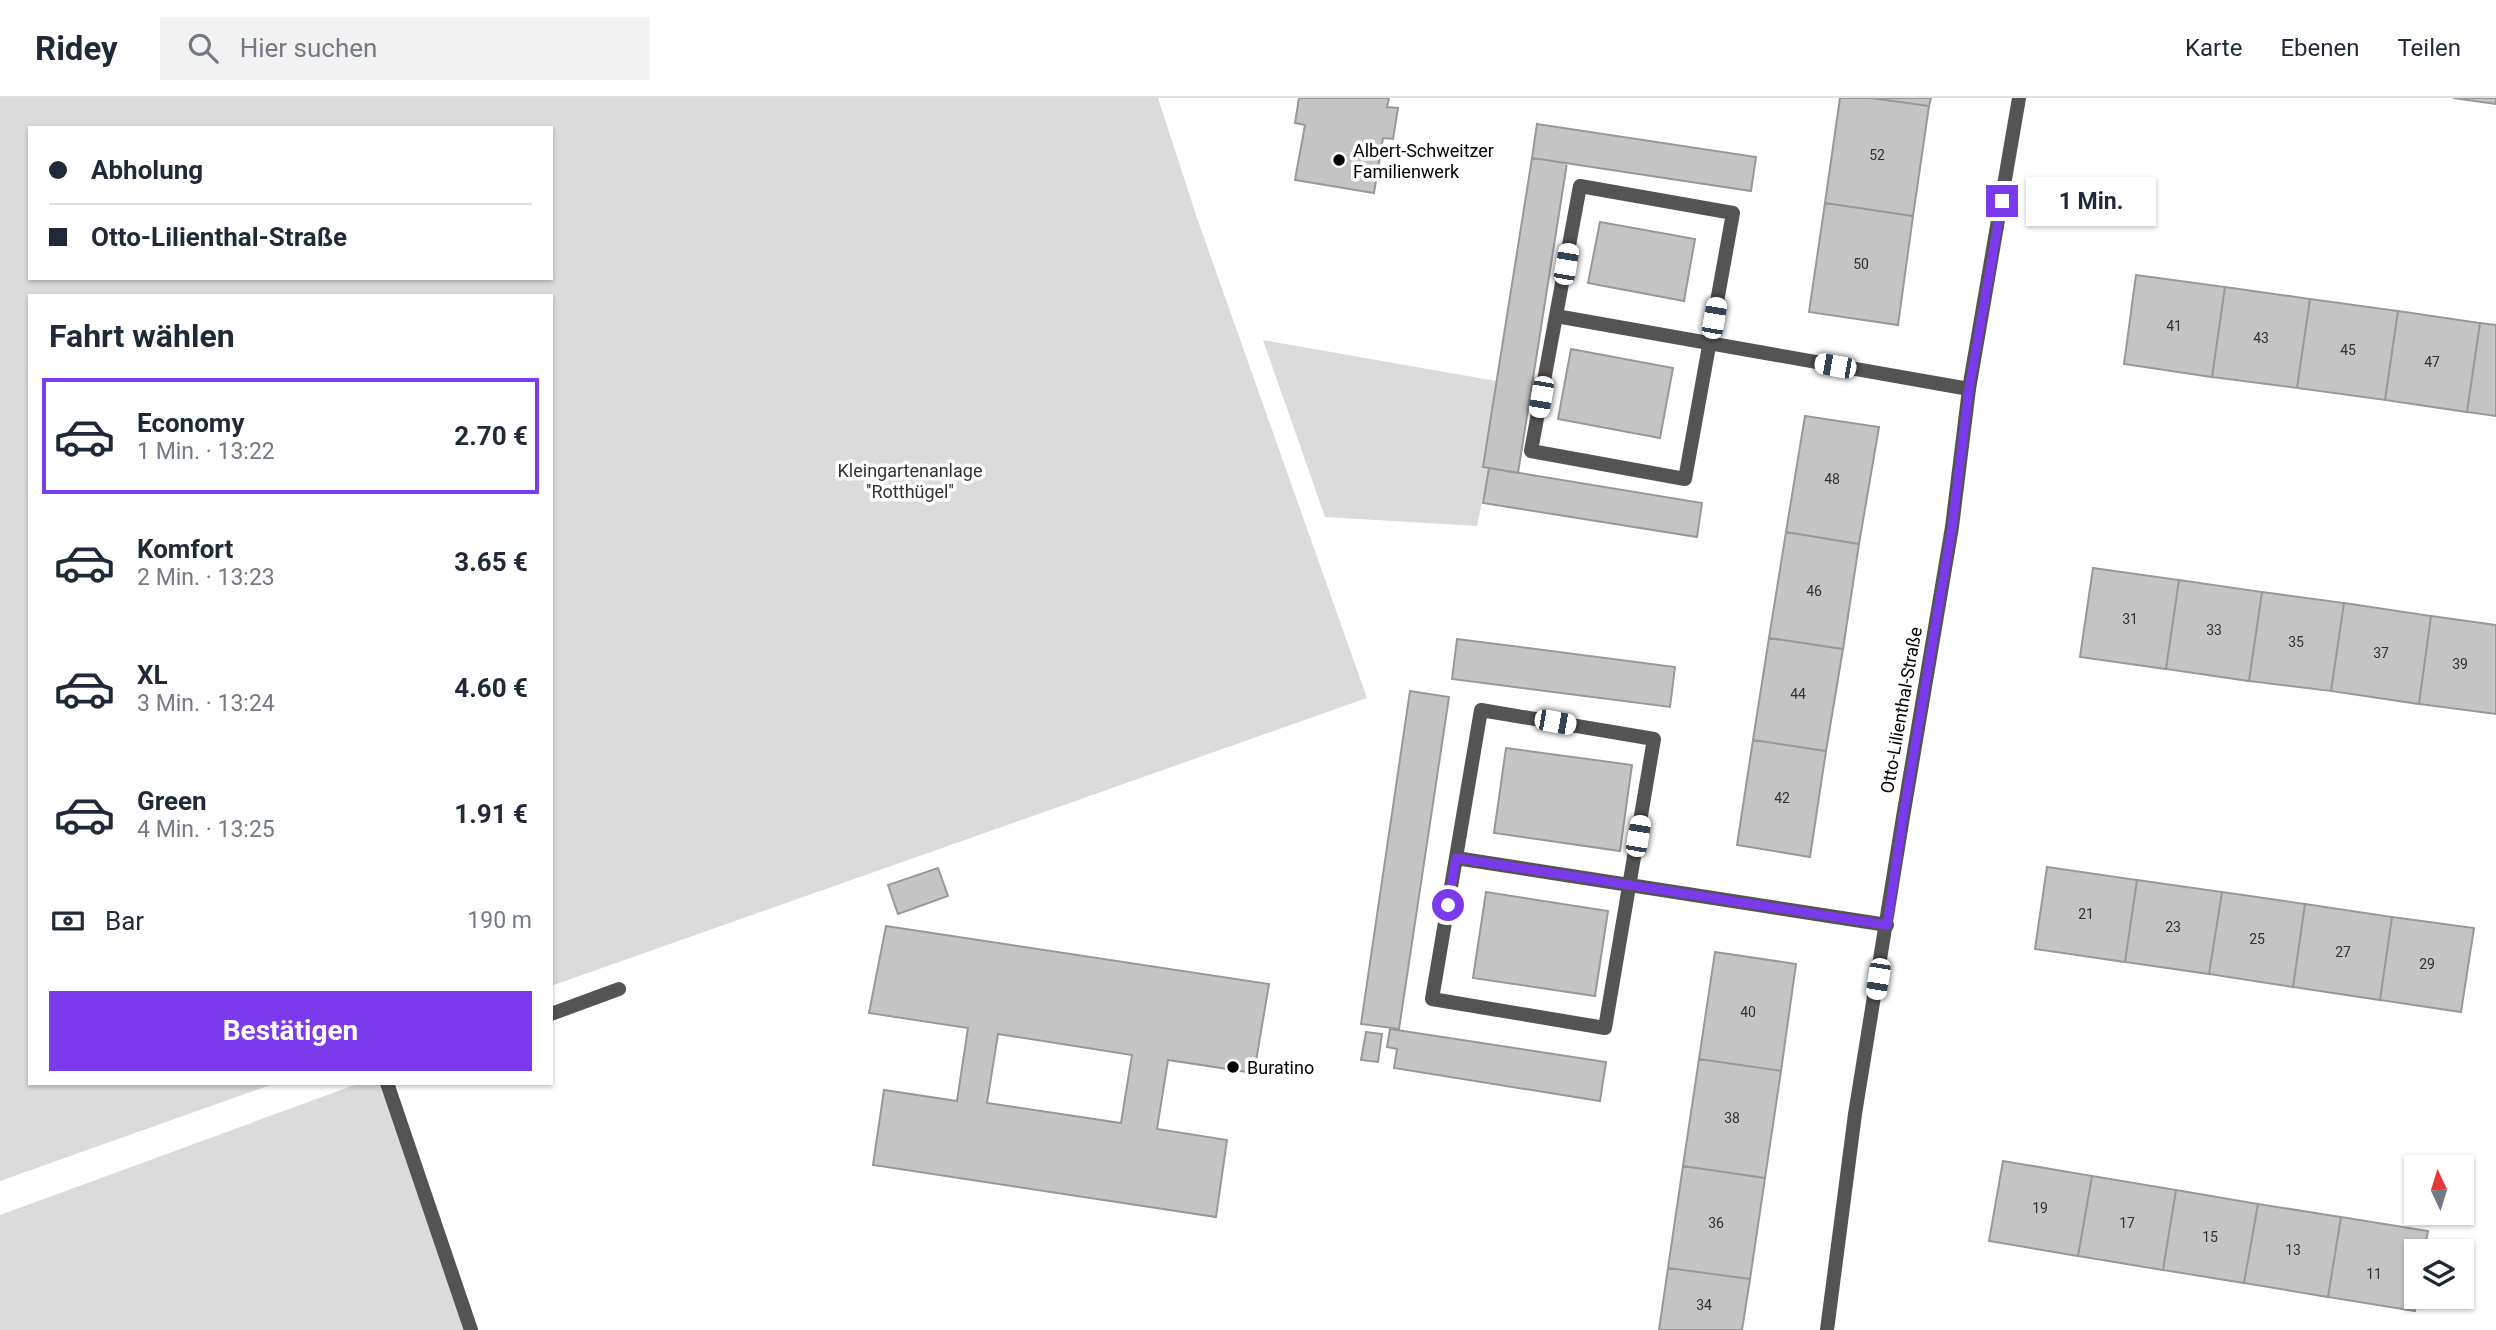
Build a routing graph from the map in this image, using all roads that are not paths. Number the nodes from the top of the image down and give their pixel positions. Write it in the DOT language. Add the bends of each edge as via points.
graph roads {
  1 [pos="2019,98"];
  2 [pos="1556,316"];
  3 [pos="1709,344"];
  4 [pos="1969,389"];
  5 [pos="1456,858"];
  6 [pos="1629,884"];
  7 [pos="1887,925"];
  8 [pos="620,989"];
  9 [pos="553,1013"];
  10 [pos="388,1085"];
  11 [pos="471,1330"];
  12 [pos="1828,1330"];
  1 -- 4 [label="street, Otto-Lilienthal-Straße"];
  2 -- 3 [label="street"];
  2 -- 3 [label="street" via="1580,186 1733,213"];
  2 -- 3 [label="street" via="1531,452 1685,479"];
  3 -- 4 [label="street"];
  4 -- 7 [label="street, Otto-Lilienthal-Straße" via="1952,527"];
  5 -- 6 [label="street"];
  5 -- 6 [label="street" via="1433,999 1605,1028"];
  5 -- 6 [label="street" via="1481,710 1654,739"];
  6 -- 7 [label="street"];
  7 -- 12 [label="street, Otto-Lilienthal-Straße" via="1855,1114"];
  8 -- 9 [label="street"];
  10 -- 11 [label="street"];
}
